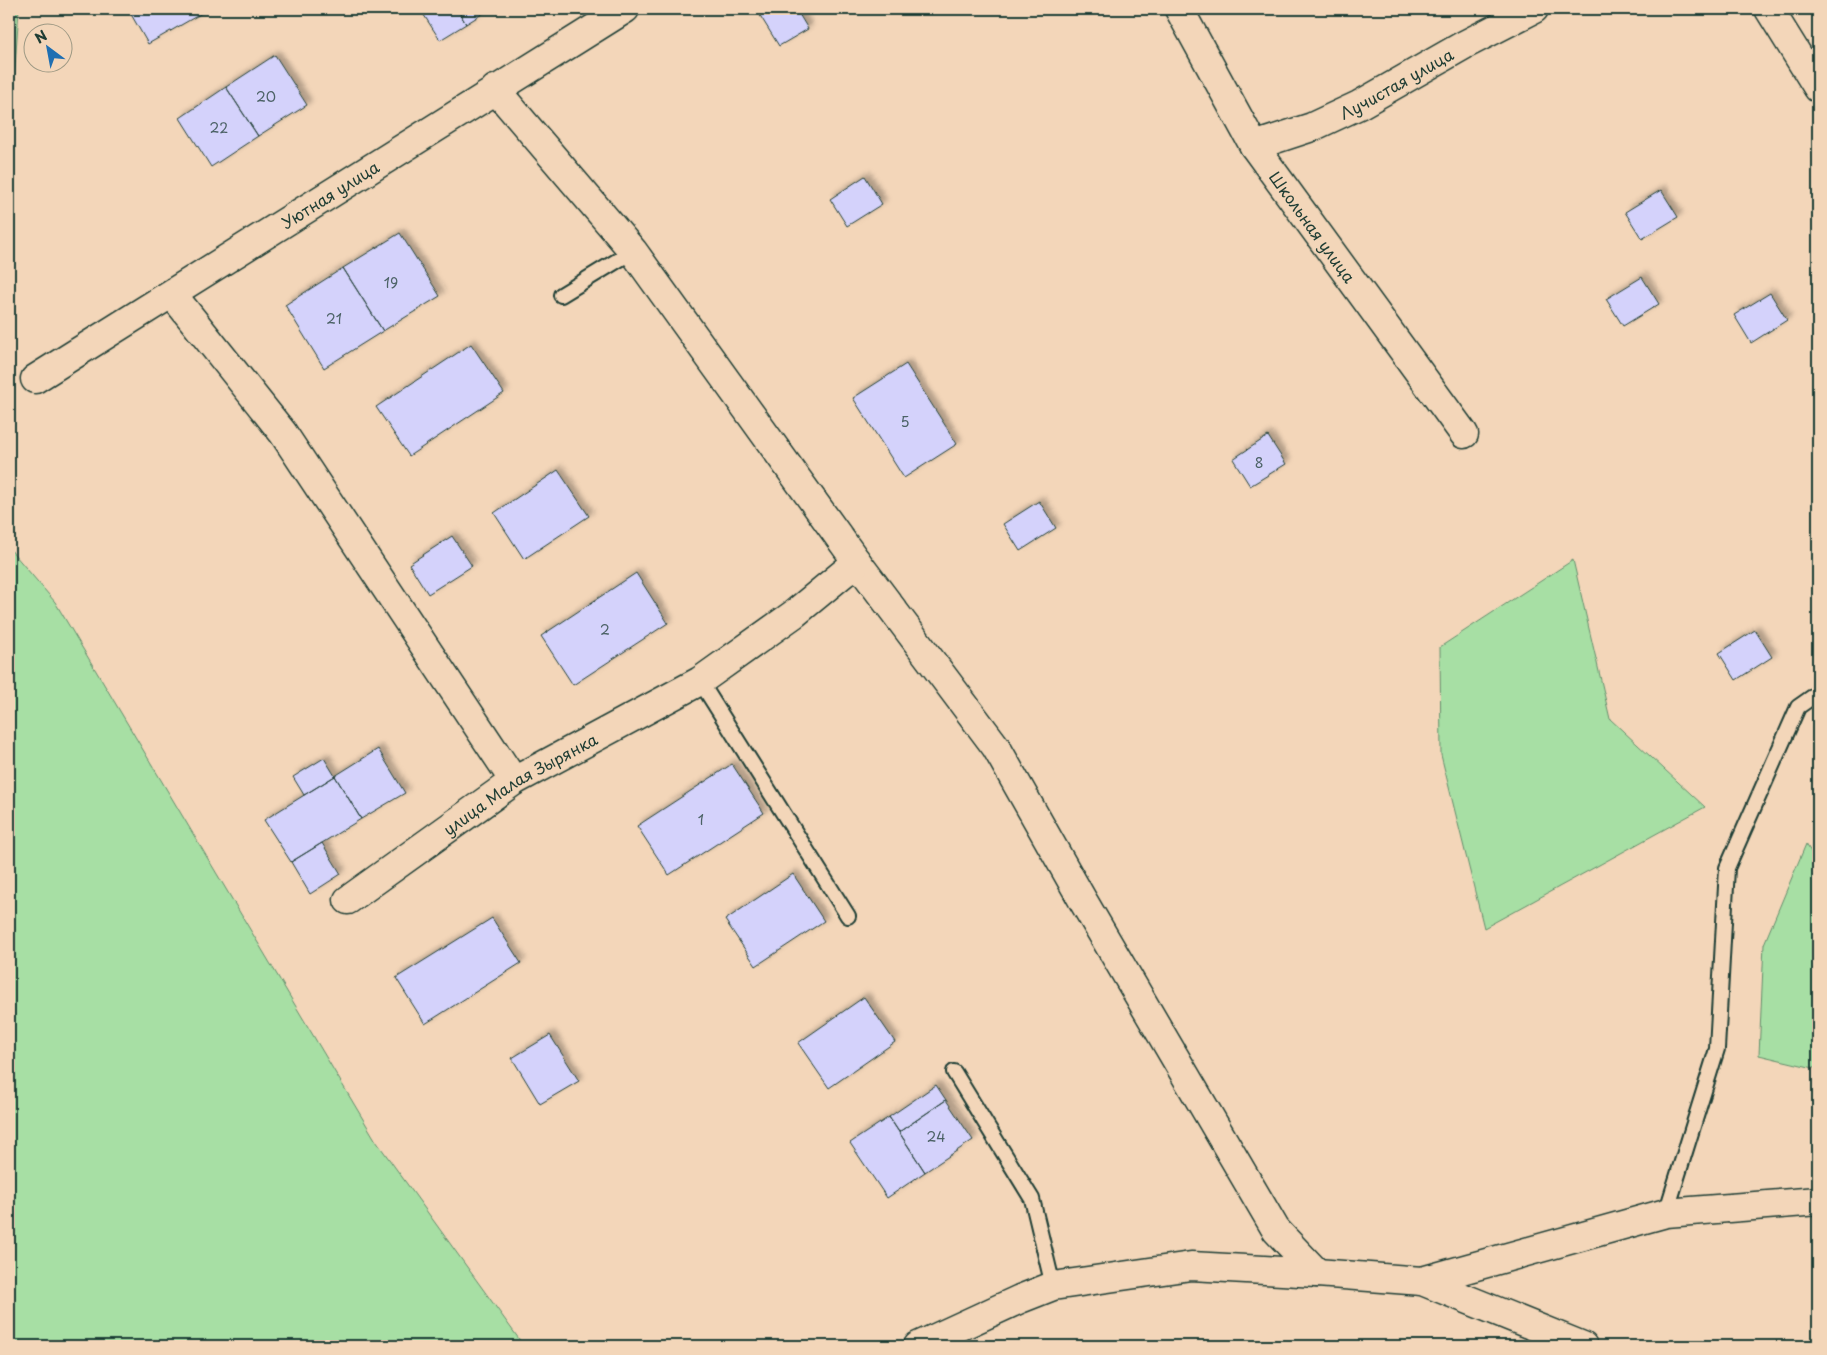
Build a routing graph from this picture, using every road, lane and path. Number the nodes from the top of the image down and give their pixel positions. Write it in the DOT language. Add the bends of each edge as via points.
graph roads {
  1 [pos="624,9"];
  2 [pos="1179,9"];
  3 [pos="1534,9"];
  4 [pos="1769,9"];
  5 [pos="1818,88"];
  6 [pos="495,89"];
  7 [pos="1254,146"];
  8 [pos="633,252"];
  9 [pos="172,294"];
  10 [pos="561,295"];
  11 [pos="35,379"];
  12 [pos="1464,434"];
  13 [pos="857,562"];
  14 [pos="700,681"];
  15 [pos="1818,693"];
  16 [pos="514,781"];
  17 [pos="348,900"];
  18 [pos="848,916"];
  19 [pos="954,1072"];
  20 [pos="1818,1201"];
  21 [pos="1666,1212"];
  22 [pos="1317,1273"];
  23 [pos="1422,1281"];
  24 [pos="1053,1286"];
  25 [pos="918,1346"];
  26 [pos="1583,1346"];
  1 -- 6 [label="street, Уютная улица"];
  2 -- 7 [label="street, Школьная улица"];
  3 -- 7 [label="street, Лучистая улица" via="1359,105 1312,127"];
  4 -- 5 [label="street"];
  6 -- 8 [label="street"];
  6 -- 9 [label="street, Уютная улица"];
  7 -- 12 [label="street, Школьная улица"];
  8 -- 10 [label="lane"];
  8 -- 13 [label="street"];
  9 -- 11 [label="street, Уютная улица"];
  9 -- 16 [label="street" via="283,433"];
  13 -- 14 [label="street, улица Малая Зырянка" via="794,614"];
  13 -- 22 [label="street" via="996,747 1276,1230"];
  14 -- 16 [label="street, улица Малая Зырянка"];
  14 -- 18 [label="lane"];
  15 -- 21 [label="lane" via="1798,707 1727,868 1717,1049"];
  16 -- 17 [label="street, улица Малая Зырянка"];
  19 -- 24 [label="lane" via="1032,1199"];
  20 -- 21 [label="street"];
  21 -- 23 [label="street"];
  22 -- 23 [label="street"];
  22 -- 24 [label="street" via="1191,1266"];
  23 -- 26 [label="street"];
  24 -- 25 [label="street"];
}
